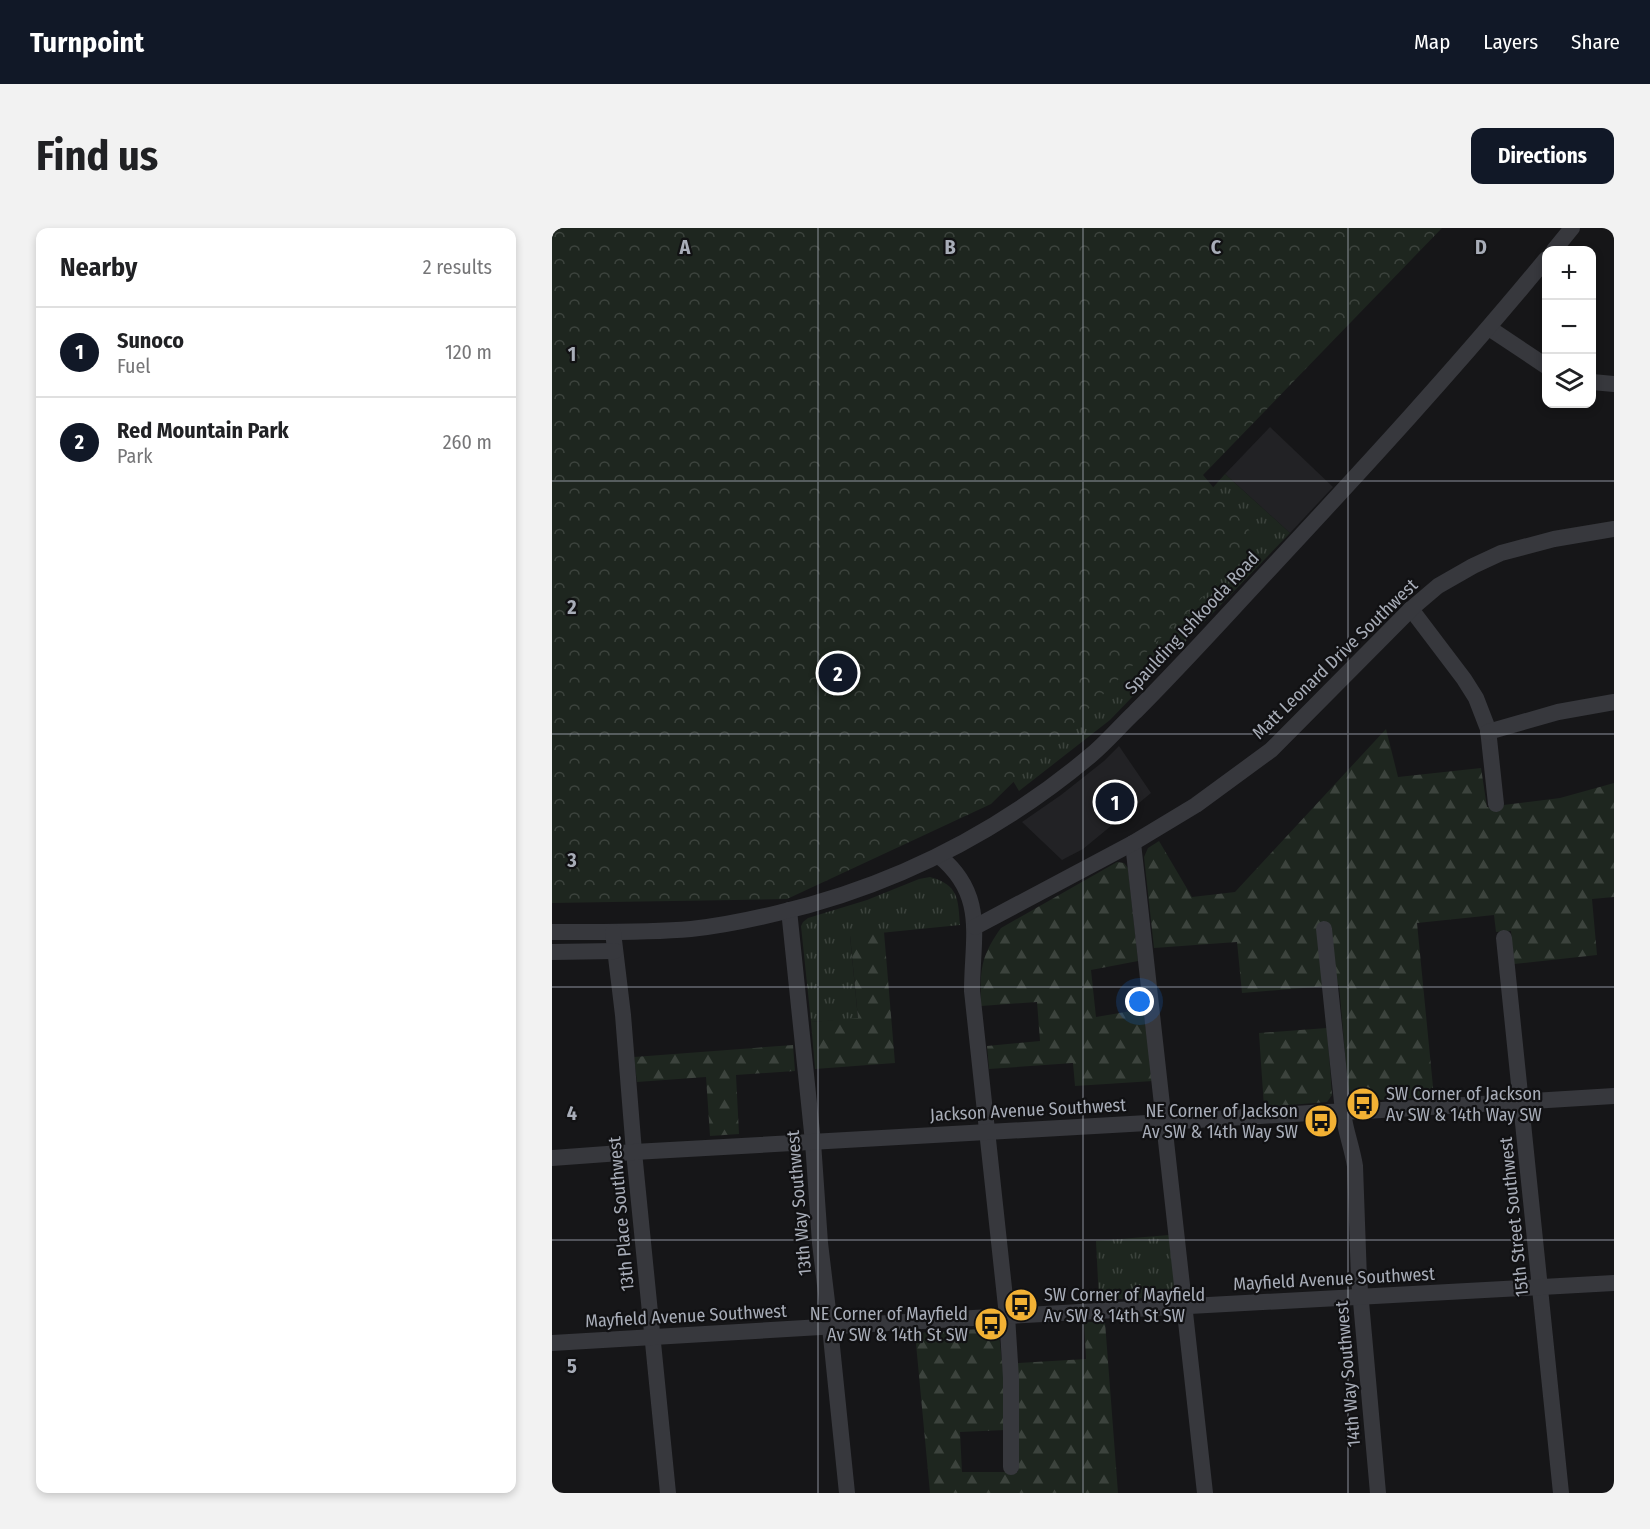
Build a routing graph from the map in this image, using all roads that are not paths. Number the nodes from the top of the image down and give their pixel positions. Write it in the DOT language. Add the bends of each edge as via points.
graph roads {
  1 [pos="1572,228"];
  2 [pos="1557,246"];
  3 [pos="1542,264"];
  4 [pos="1490,328"];
  5 [pos="1542,363"];
  6 [pos="1596,382"];
  7 [pos="1614,384"];
  8 [pos="1614,529"];
  9 [pos="1411,609"];
  10 [pos="1614,702"];
  11 [pos="1488,732"];
  12 [pos="1496,804"];
  13 [pos="1133,843"];
  14 [pos="939,856"];
  15 [pos="789,910"];
  16 [pos="975,927"];
  17 [pos="1324,929"];
  18 [pos="552,932"];
  19 [pos="613,932"];
  20 [pos="1504,938"];
  21 [pos="615,951"];
  22 [pos="552,952"];
  23 [pos="1614,1096"];
  24 [pos="1522,1101"];
  25 [pos="1343,1112"];
  26 [pos="1165,1122"];
  27 [pos="987,1132"];
  28 [pos="813,1142"];
  29 [pos="634,1152"];
  30 [pos="552,1158"];
  31 [pos="1614,1283"];
  32 [pos="1541,1287"];
  33 [pos="1361,1298"];
  34 [pos="1185,1307"];
  35 [pos="1007,1316"];
  36 [pos="830,1326"];
  37 [pos="652,1338"];
  38 [pos="552,1344"];
  39 [pos="1011,1467"];
  40 [pos="668,1493"];
  41 [pos="847,1493"];
  42 [pos="1205,1493"];
  43 [pos="1378,1493"];
  44 [pos="1561,1493"];
  1 -- 2 [label="street"];
  3 -- 4 [label="street, Spaulding Ishkooda Road"];
  4 -- 5 [label="street"];
  4 -- 14 [label="street, Spaulding Ishkooda Road" via="1161,686 1092,755 1019,810"];
  6 -- 7 [label="street"];
  8 -- 9 [label="street, Matt Leonard Drive Southwest" via="1554,538 1501,553 1438,586"];
  9 -- 11 [label="street" via="1476,698"];
  9 -- 13 [label="street, Matt Leonard Drive Southwest" via="1271,750 1196,806"];
  10 -- 11 [label="street" via="1558,712"];
  11 -- 12 [label="street"];
  13 -- 16 [label="street, Matt Leonard Drive Southwest"];
  13 -- 26 [label="street"];
  14 -- 15 [label="street, Spaulding Ishkooda Road" via="860,890"];
  14 -- 16 [label="street" via="960,878"];
  15 -- 19 [label="street, Spaulding Ishkooda Road" via="690,929"];
  15 -- 28 [label="street, 13th Way Southwest"];
  16 -- 27 [label="street" via="972,990"];
  17 -- 25 [label="street, 14th Way Southwest"];
  18 -- 19 [label="street, Spaulding Ishkooda Road"];
  19 -- 21 [label="street, 13th Place Southwest"];
  20 -- 24 [label="street, 15th Street Southwest"];
  21 -- 22 [label="street"];
  21 -- 29 [label="street, 13th Place Southwest"];
  23 -- 24 [label="street, Jackson Avenue Southwest"];
  24 -- 25 [label="street, Jackson Avenue Southwest"];
  24 -- 32 [label="street, 15th Street Southwest"];
  25 -- 26 [label="street, Jackson Avenue Southwest"];
  25 -- 33 [label="street, 14th Way Southwest" via="1355,1166"];
  26 -- 27 [label="street, Jackson Avenue Southwest"];
  26 -- 34 [label="street"];
  27 -- 28 [label="street, Jackson Avenue Southwest"];
  27 -- 35 [label="street"];
  28 -- 29 [label="street, Jackson Avenue Southwest"];
  28 -- 36 [label="street, 13th Way Southwest"];
  29 -- 30 [label="street, Jackson Avenue Southwest"];
  29 -- 37 [label="street, 13th Place Southwest"];
  31 -- 32 [label="street, Mayfield Avenue Southwest"];
  32 -- 33 [label="street, Mayfield Avenue Southwest"];
  32 -- 44 [label="street, 15th Street Southwest"];
  33 -- 34 [label="street, Mayfield Avenue Southwest"];
  33 -- 43 [label="street, 14th Way Southwest"];
  34 -- 35 [label="street, Mayfield Avenue Southwest"];
  34 -- 42 [label="street"];
  35 -- 36 [label="street, Mayfield Avenue Southwest"];
  35 -- 39 [label="street"];
  36 -- 37 [label="street, Mayfield Avenue Southwest"];
  36 -- 41 [label="street, 13th Way Southwest"];
  37 -- 38 [label="street, Mayfield Avenue Southwest"];
  37 -- 40 [label="street, 13th Place Southwest"];
}
